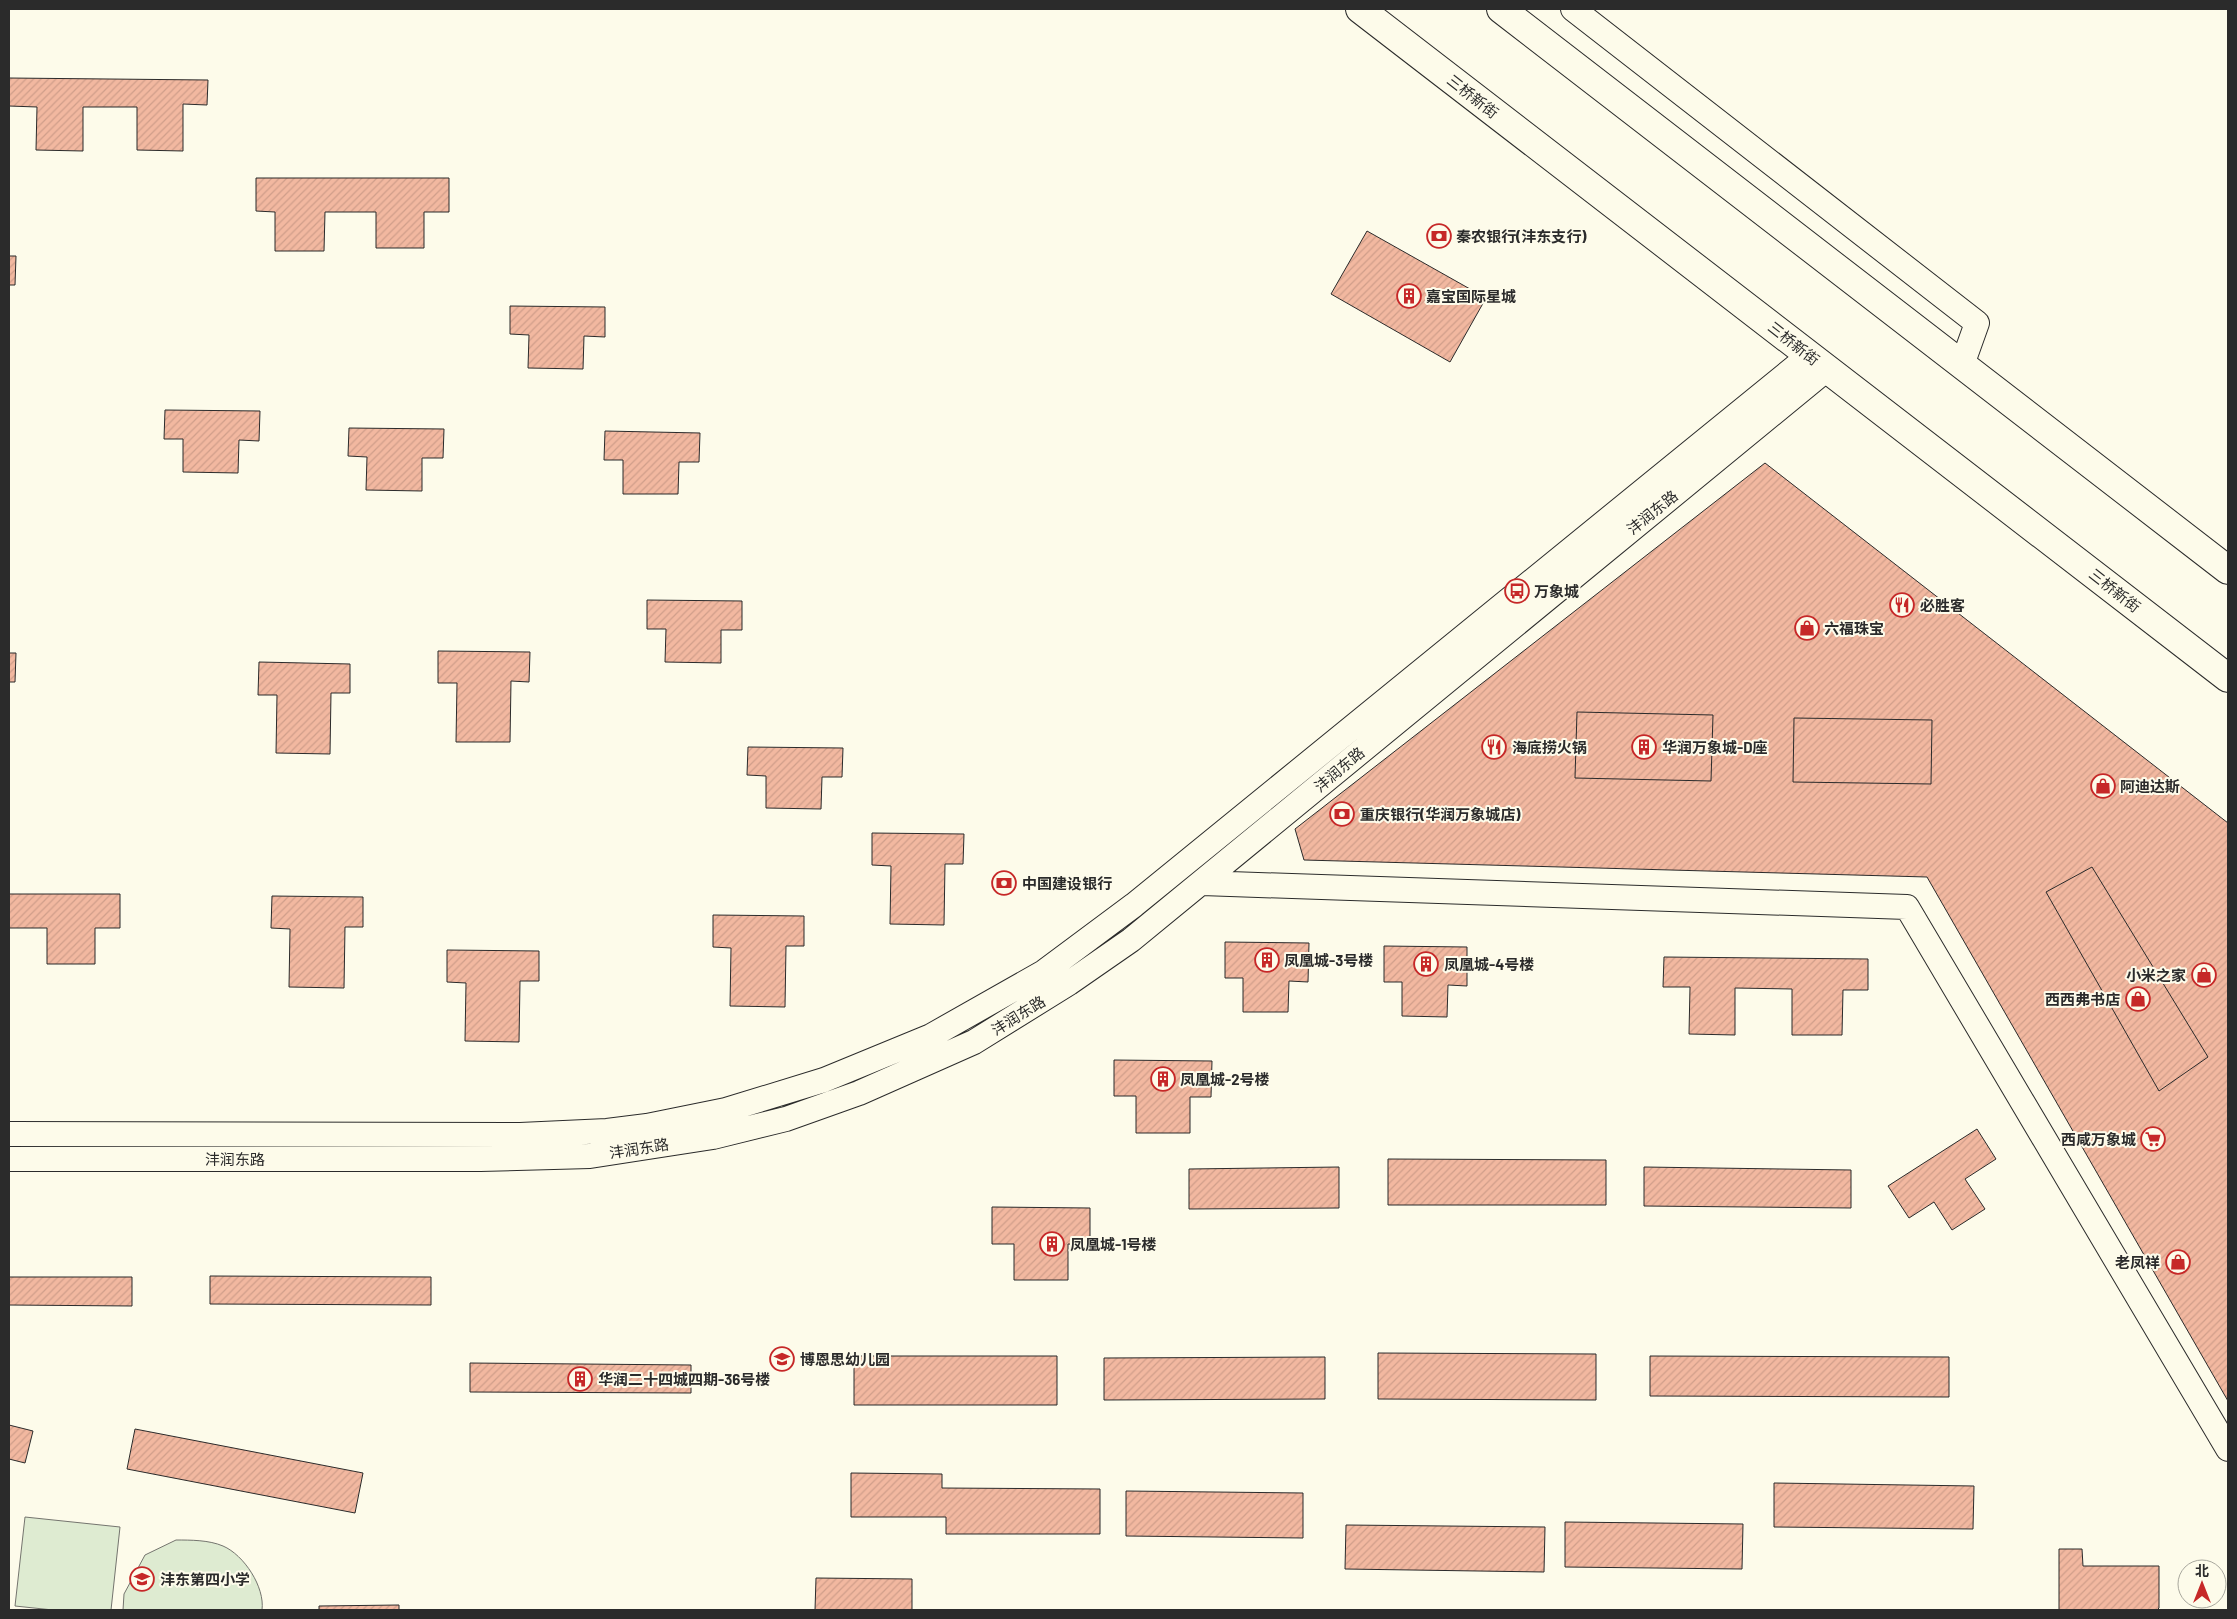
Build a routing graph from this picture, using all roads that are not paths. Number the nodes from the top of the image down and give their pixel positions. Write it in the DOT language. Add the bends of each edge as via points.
graph roads {
  1 [pos="1360,9"];
  2 [pos="1501,9"];
  3 [pos="1573,9"];
  4 [pos="1819,362"];
  5 [pos="1962,365"];
  6 [pos="2228,570"];
  7 [pos="2228,678"];
  8 [pos="1202,883"];
  9 [pos="9,1134"];
  10 [pos="9,1159"];
  11 [pos="2228,1449"];
  1 -- 4 [label="main road, 三桥新街"];
  2 -- 5 [label="main road"];
  3 -- 5 [label="street" via="1977,323"];
  4 -- 7 [label="main road, 三桥新街"];
  4 -- 8 [label="street, 沣润东路"];
  4 -- 9 [label="street, 沣润东路" via="1517,591 1134,905 1044,972 931,1036 824,1080 726,1110 607,1131 520,1135"];
  5 -- 6 [label="main road"];
  8 -- 10 [label="street, 沣润东路" via="1131,940 1070,983 974,1042 795,1116 713,1137 590,1156"];
  8 -- 11 [label="street" via="1907,907"];
}
